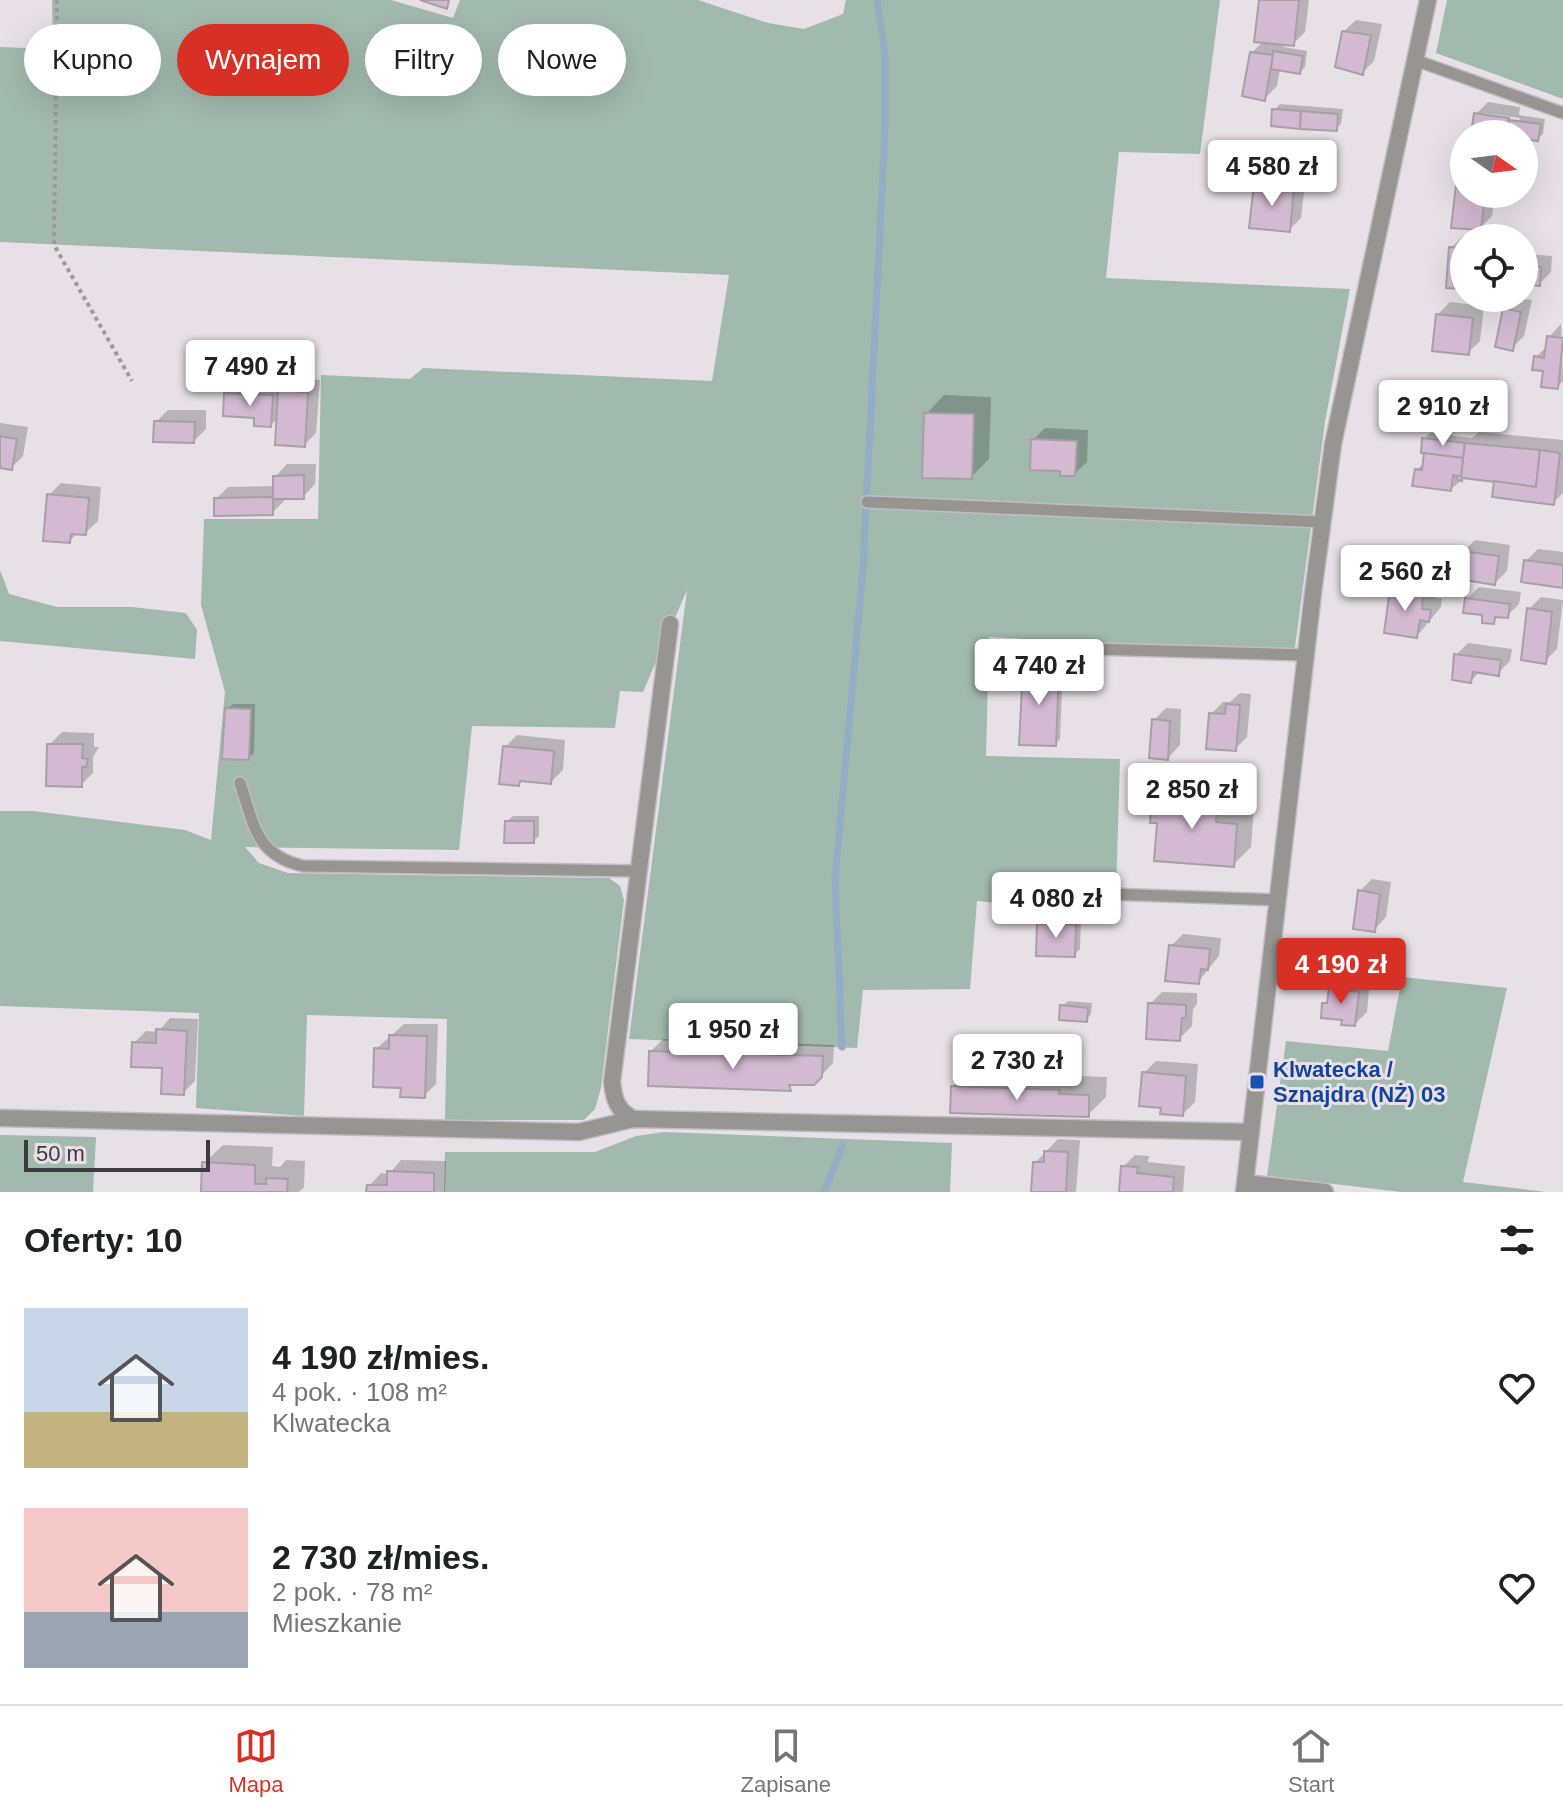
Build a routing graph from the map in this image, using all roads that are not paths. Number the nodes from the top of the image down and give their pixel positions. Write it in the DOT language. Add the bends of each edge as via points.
graph roads {
  1 [pos="1428,0"];
  2 [pos="1415,60"];
  3 [pos="1563,113"];
  4 [pos="867,502"];
  5 [pos="1323,522"];
  6 [pos="670,624"];
  7 [pos="1022,647"];
  8 [pos="1306,655"];
  9 [pos="240,783"];
  10 [pos="638,871"];
  11 [pos="1023,891"];
  12 [pos="1278,900"];
  13 [pos="0,1118"];
  14 [pos="633,1119"];
  15 [pos="1251,1132"];
  16 [pos="1245,1187"];
  17 [pos="1325,1192"];
  1 -- 2 [label="street"];
  2 -- 3 [label="lane"];
  2 -- 5 [label="street" via="1333,444"];
  4 -- 5 [label="lane"];
  5 -- 8 [label="street"];
  6 -- 10 [label="street"];
  7 -- 8 [label="lane"];
  8 -- 12 [label="street"];
  9 -- 10 [label="lane" via="260,843 284,862"];
  10 -- 14 [label="street" via="612,1082 614,1101"];
  11 -- 12 [label="lane"];
  12 -- 15 [label="street"];
  13 -- 14 [label="street" via="579,1132"];
  14 -- 15 [label="street"];
  15 -- 16 [label="street"];
  16 -- 17 [label="street"];
}
